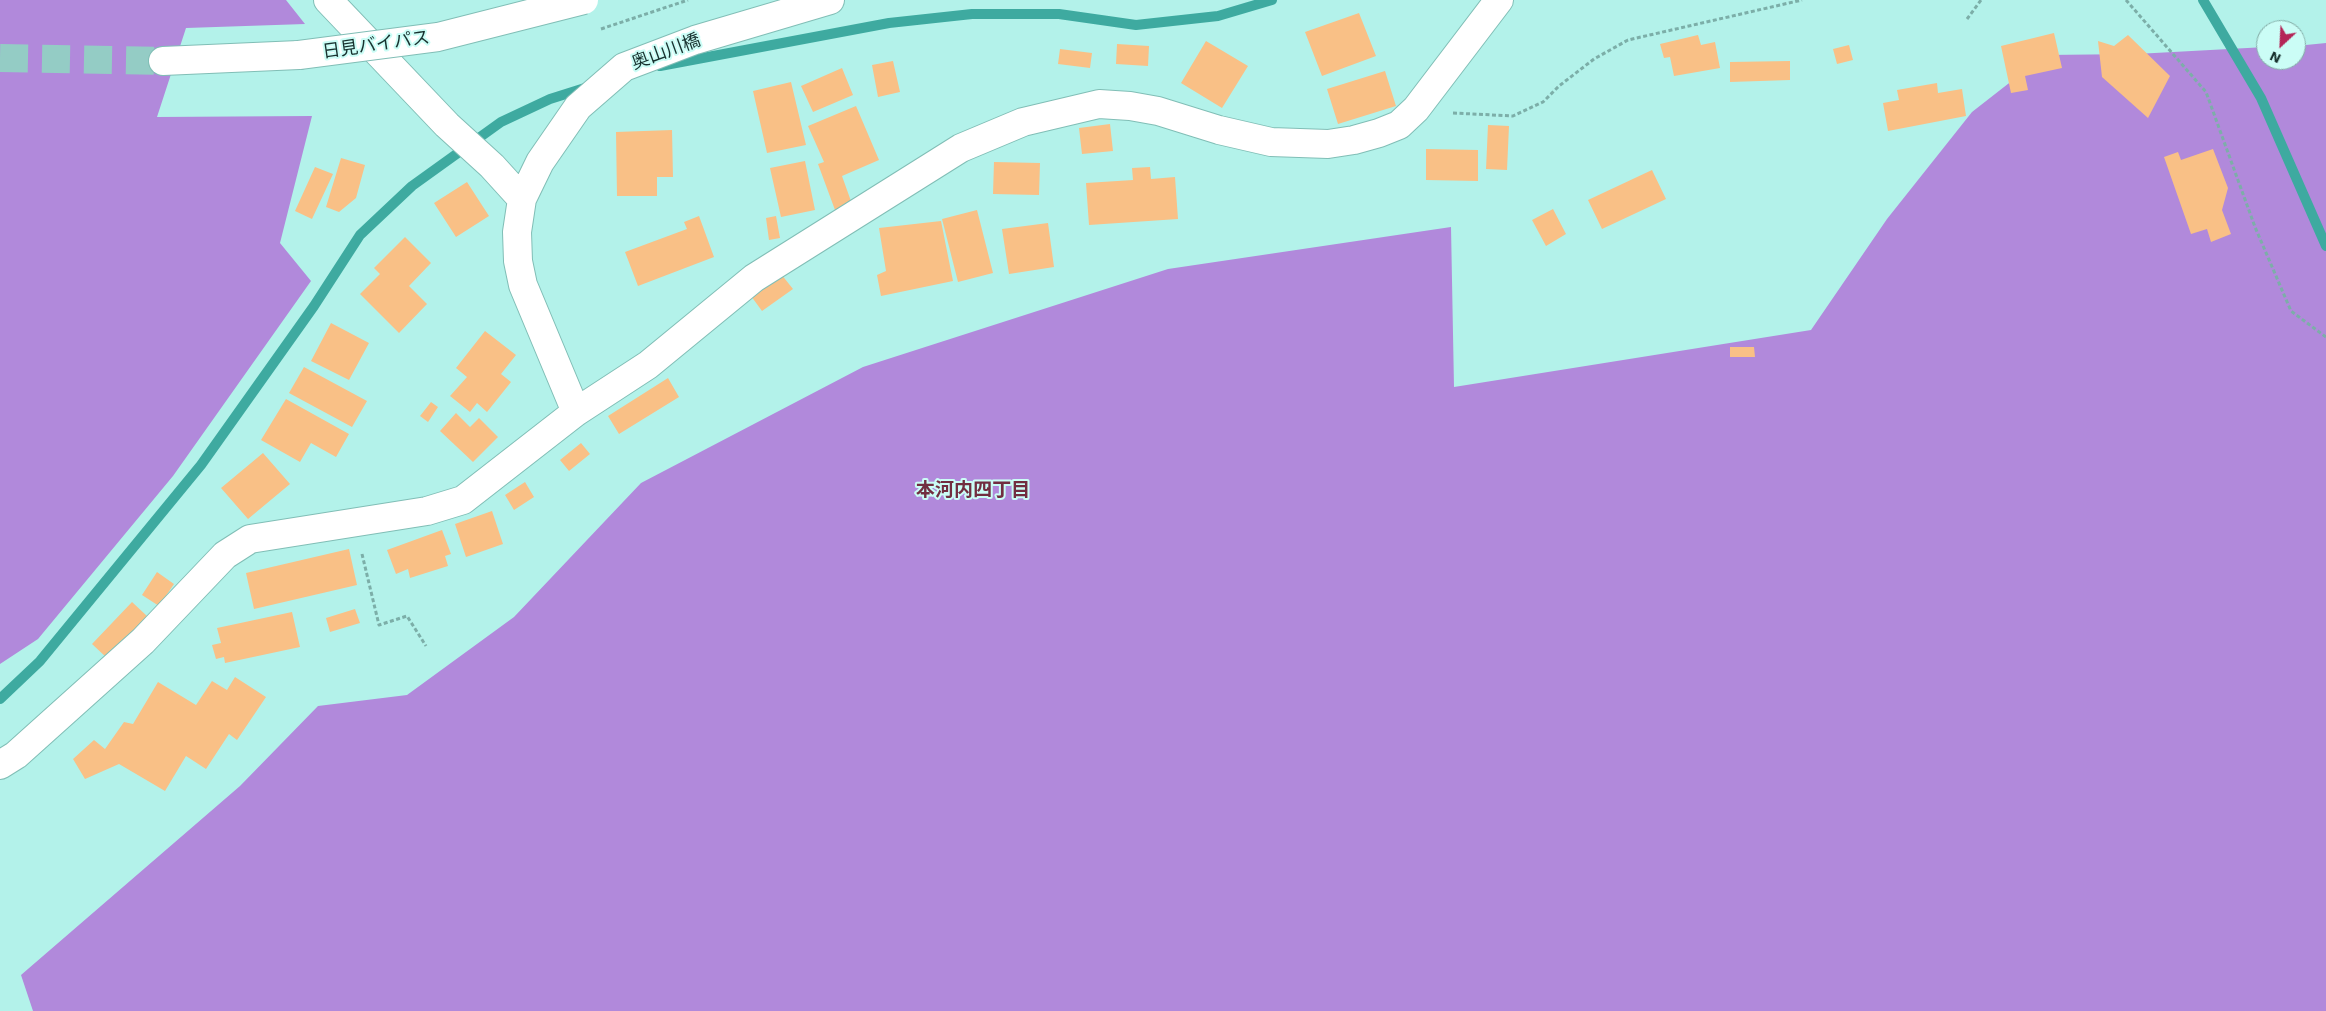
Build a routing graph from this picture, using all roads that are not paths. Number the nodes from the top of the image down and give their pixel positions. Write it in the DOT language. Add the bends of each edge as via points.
graph roads {
  1 [pos="328,0"];
  2 [pos="584,0"];
  3 [pos="830,0"];
  4 [pos="1499,0"];
  5 [pos="163,61"];
  6 [pos="522,199"];
  7 [pos="576,412"];
  8 [pos="0,765"];
  1 -- 6 [label="main road"];
  2 -- 5 [label="main road, 日見バイパス, bridge" via="438,37 299,55"];
  3 -- 6 [label="main road, 奥山川橋" via="695,40 624,68 578,107 540,162"];
  4 -- 7 [label="main road" via="1416,109 1399,125 1354,140 1308,145 1254,139 1158,111 1113,104 1023,122 962,148 754,278 648,365"];
  6 -- 7 [label="main road, 奥山川橋" via="517,232 518,260 524,285"];
  7 -- 8 [label="main road" via="463,500 427,511 250,539 225,555 143,641 16,755"];
}
